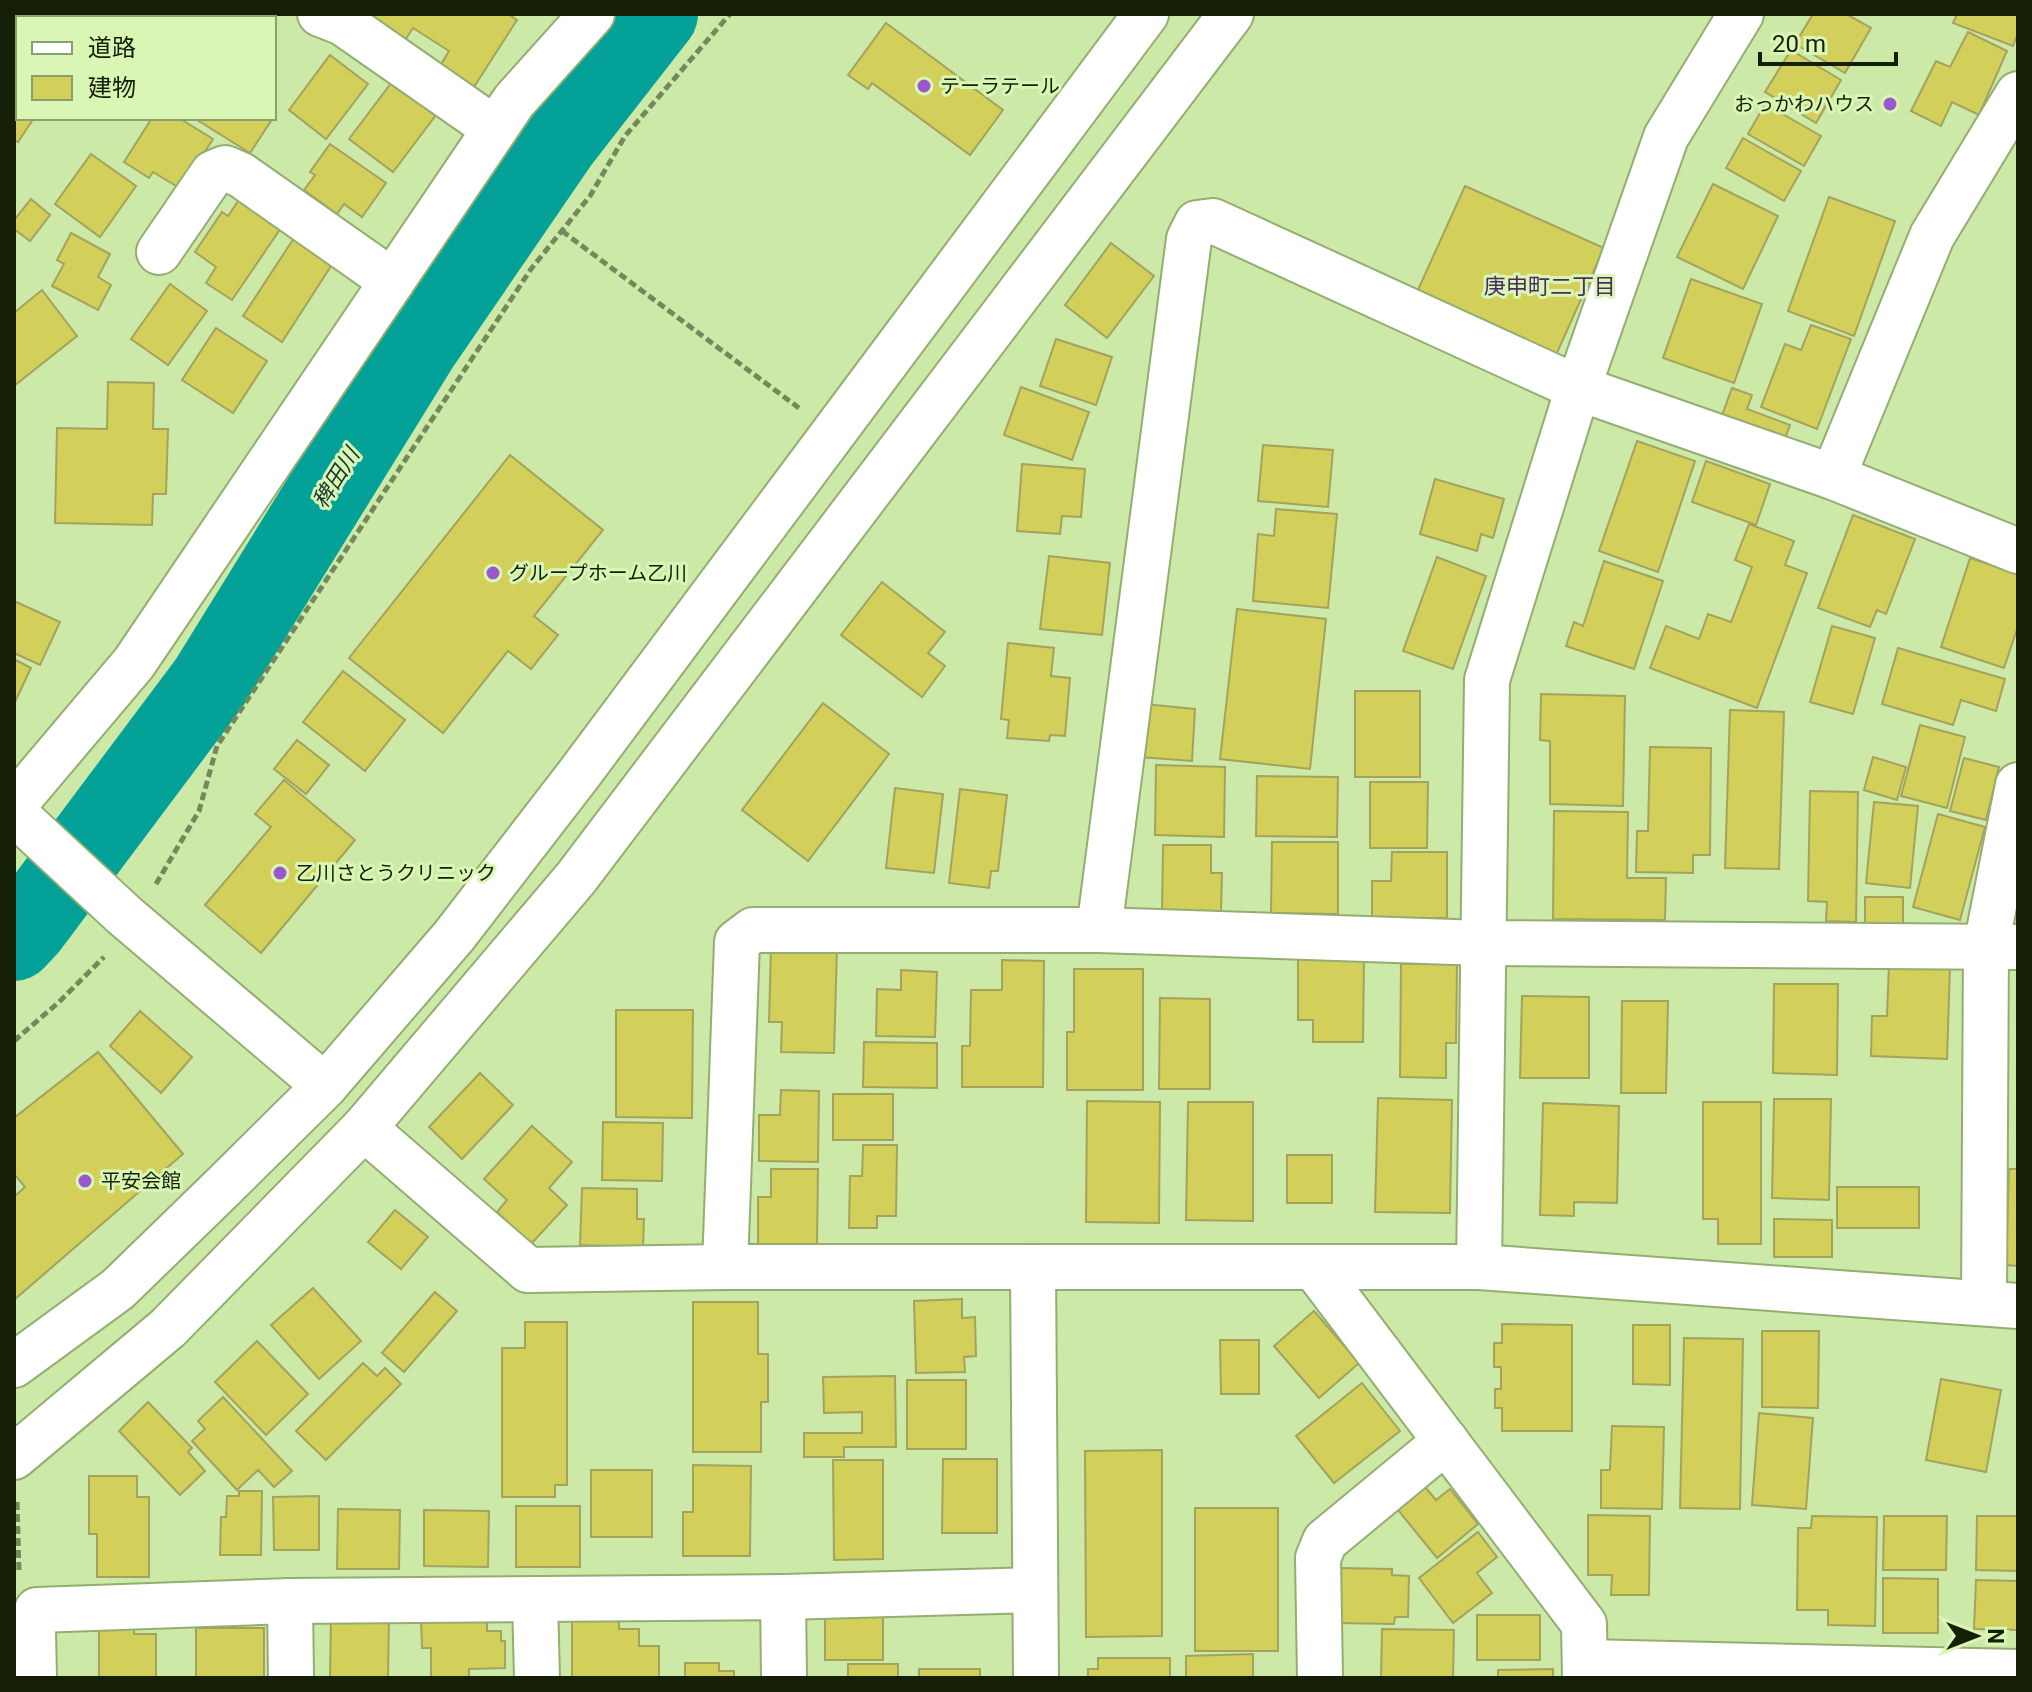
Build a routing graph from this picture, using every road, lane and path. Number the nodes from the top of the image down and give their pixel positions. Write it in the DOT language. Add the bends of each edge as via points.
graph roads {
  1 [pos="320,14"];
  2 [pos="592,14"];
  3 [pos="730,14"];
  4 [pos="1146,14"];
  5 [pos="1231,14"];
  6 [pos="1741,14"];
  7 [pos="2018,94"];
  8 [pos="495,129"];
  9 [pos="562,231"];
  10 [pos="159,252"];
  11 [pos="392,281"];
  12 [pos="1578,388"];
  13 [pos="810,416"];
  14 [pos="1833,477"];
  15 [pos="2018,551"];
  16 [pos="2018,785"];
  17 [pos="18,814"];
  18 [pos="128,918"];
  19 [pos="1099,930"];
  20 [pos="1483,943"];
  21 [pos="2002,947"];
  22 [pos="14,1041"];
  23 [pos="325,1086"];
  24 [pos="364,1128"];
  25 [pos="725,1267"];
  26 [pos="1314,1267"];
  27 [pos="1479,1267"];
  28 [pos="1033,1268"];
  29 [pos="2001,1304"];
  30 [pos="14,1365"];
  31 [pos="1446,1441"];
  32 [pos="14,1457"];
  33 [pos="17,1500"];
  34 [pos="1034,1590"];
  35 [pos="783,1597"];
  36 [pos="290,1601"];
  37 [pos="535,1601"];
  38 [pos="37,1610"];
  39 [pos="1585,1670"];
  40 [pos="2018,1672"];
  41 [pos="34,1678"];
  42 [pos="291,1678"];
  43 [pos="537,1678"];
  44 [pos="784,1678"];
  45 [pos="1036,1678"];
  46 [pos="1320,1678"];
  1 -- 8 [label="street" via="343,23"];
  2 -- 8 [label="street"];
  3 -- 9 [label="path" via="625,136"];
  4 -- 23 [label="street" via="579,774 454,936"];
  5 -- 24 [label="street" via="576,878"];
  6 -- 12 [label="street" via="1666,137"];
  7 -- 14 [label="street" via="1932,236"];
  8 -- 11 [label="street"];
  9 -- 13 [label="path"];
  9 -- 18 [label="path" via="531,269 217,746 199,811"];
  10 -- 11 [label="street" via="213,173 225,168"];
  11 -- 17 [label="street" via="183,595"];
  12 -- 14 [label="street"];
  12 -- 19 [label="street" via="1213,221 1197,223 1189,239"];
  12 -- 20 [label="street" via="1487,680"];
  14 -- 15 [label="street"];
  16 -- 21 [label="street"];
  17 -- 18 [label="street"];
  18 -- 22 [label="path" via="114,946"];
  18 -- 23 [label="street"];
  19 -- 20 [label="street"];
  19 -- 25 [label="street" via="753,930 737,942"];
  20 -- 21 [label="street"];
  20 -- 27 [label="street"];
  21 -- 29 [label="street"];
  23 -- 30 [label="street" via="118,1289"];
  24 -- 25 [label="street" via="528,1270"];
  24 -- 32 [label="street" via="168,1328"];
  25 -- 28 [label="street"];
  26 -- 27 [label="street"];
  26 -- 28 [label="street"];
  26 -- 31 [label="street"];
  27 -- 29 [label="street"];
  28 -- 34 [label="street"];
  31 -- 39 [label="street" via="1584,1624"];
  31 -- 46 [label="street" via="1325,1541 1318,1558"];
  33 -- 38 [label="path" via="19,1601"];
  34 -- 35 [label="street"];
  34 -- 45 [label="street"];
  35 -- 37 [label="street"];
  35 -- 44 [label="street"];
  36 -- 37 [label="street"];
  36 -- 38 [label="street"];
  36 -- 42 [label="street"];
  37 -- 43 [label="street"];
  38 -- 41 [label="street"];
  39 -- 40 [label="street"];
}
